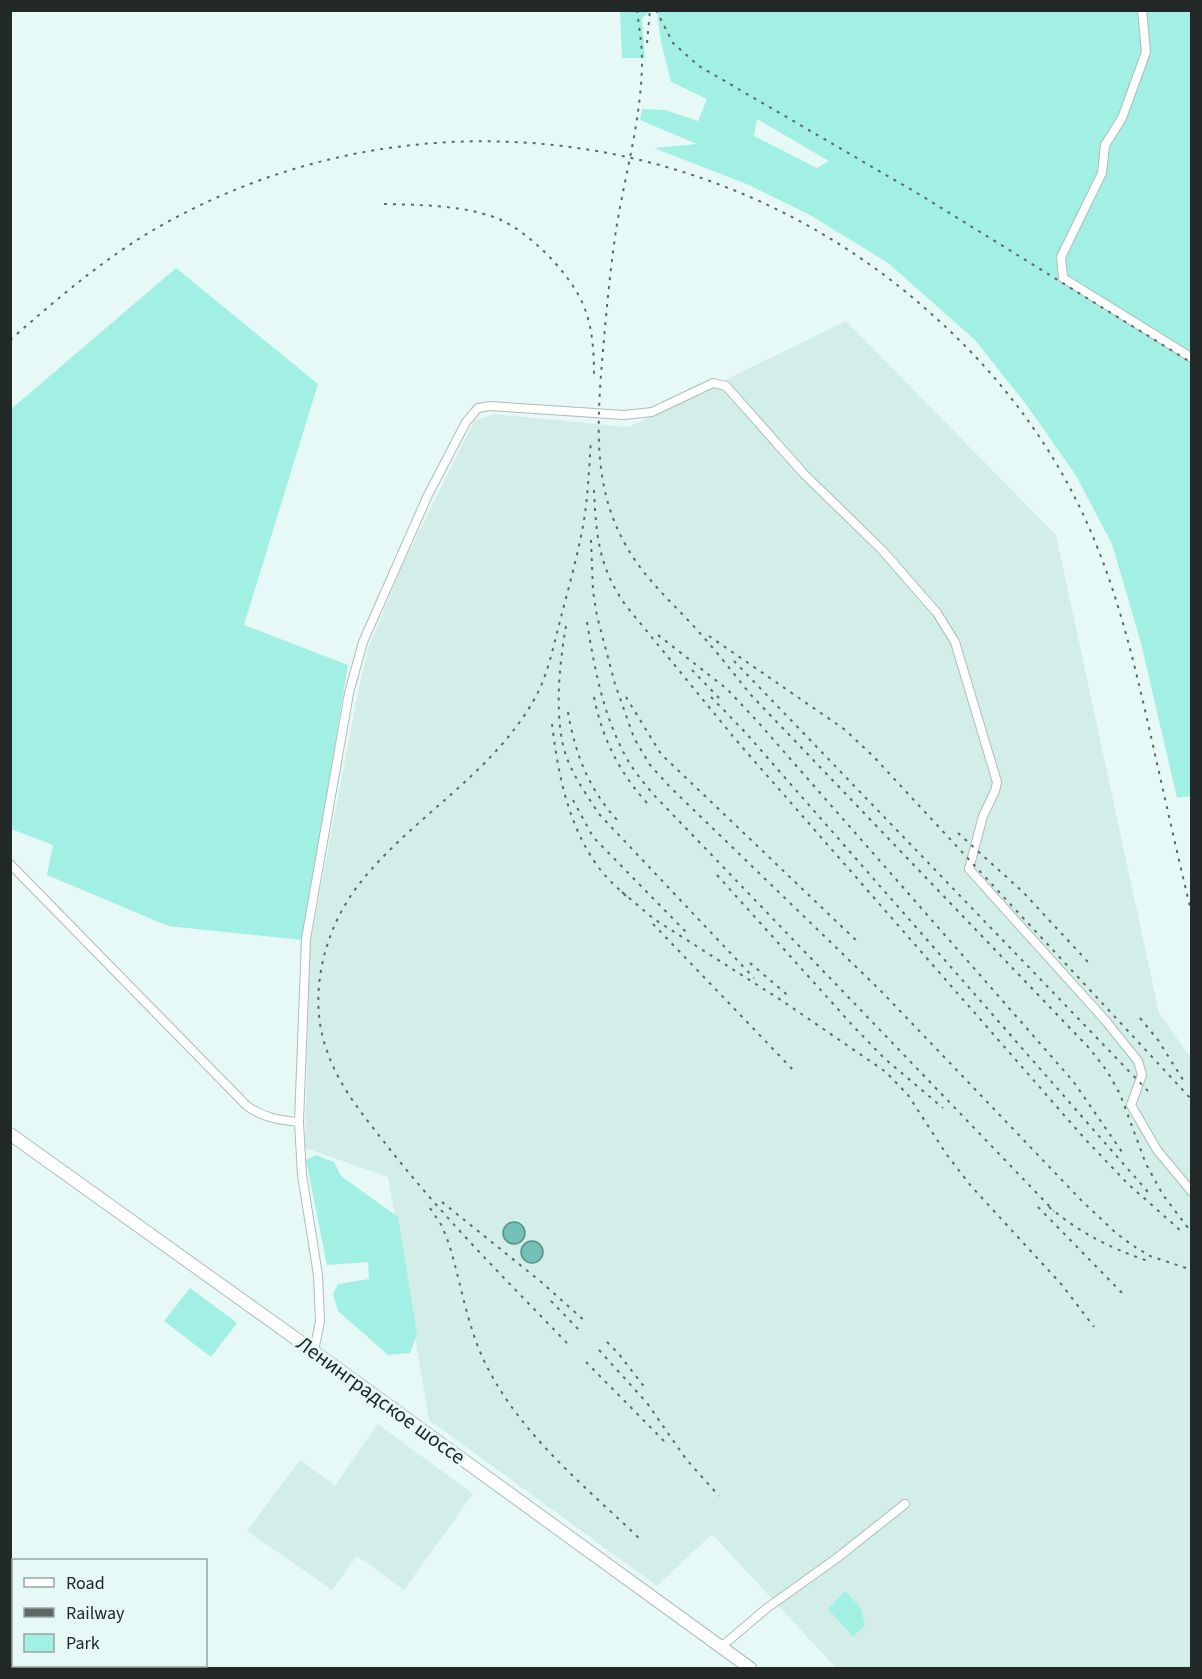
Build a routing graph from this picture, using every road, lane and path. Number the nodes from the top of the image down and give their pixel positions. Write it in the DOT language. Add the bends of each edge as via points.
graph roads {
  1 [pos="1143,10"];
  2 [pos="1191,358"];
  3 [pos="10,864"];
  4 [pos="299,1122"];
  5 [pos="10,1134"];
  6 [pos="1191,1192"];
  7 [pos="314,1351"];
  8 [pos="905,1504"];
  9 [pos="721,1647"];
  10 [pos="750,1668"];
  1 -- 2 [label="street" via="1146,52 1122,118 1106,145 1102,173 1060,257 1063,278"];
  3 -- 4 [label="street" via="247,1106 271,1119"];
  4 -- 6 [label="street" via="306,939 349,693 363,642 428,495 466,422 478,408 490,406 624,415 652,412 713,384 726,386 804,474 882,550 937,613 955,642 997,782 969,869 1138,1061 1142,1075 1131,1105 1157,1150"];
  4 -- 7 [label="street" via="302,1175 318,1275 320,1321"];
  5 -- 7 [label="main road, Ленинградское шоссе"];
  7 -- 9 [label="main road, Ленинградское шоссе"];
  8 -- 9 [label="street"];
  9 -- 10 [label="main road, Ленинградское шоссе"];
}
